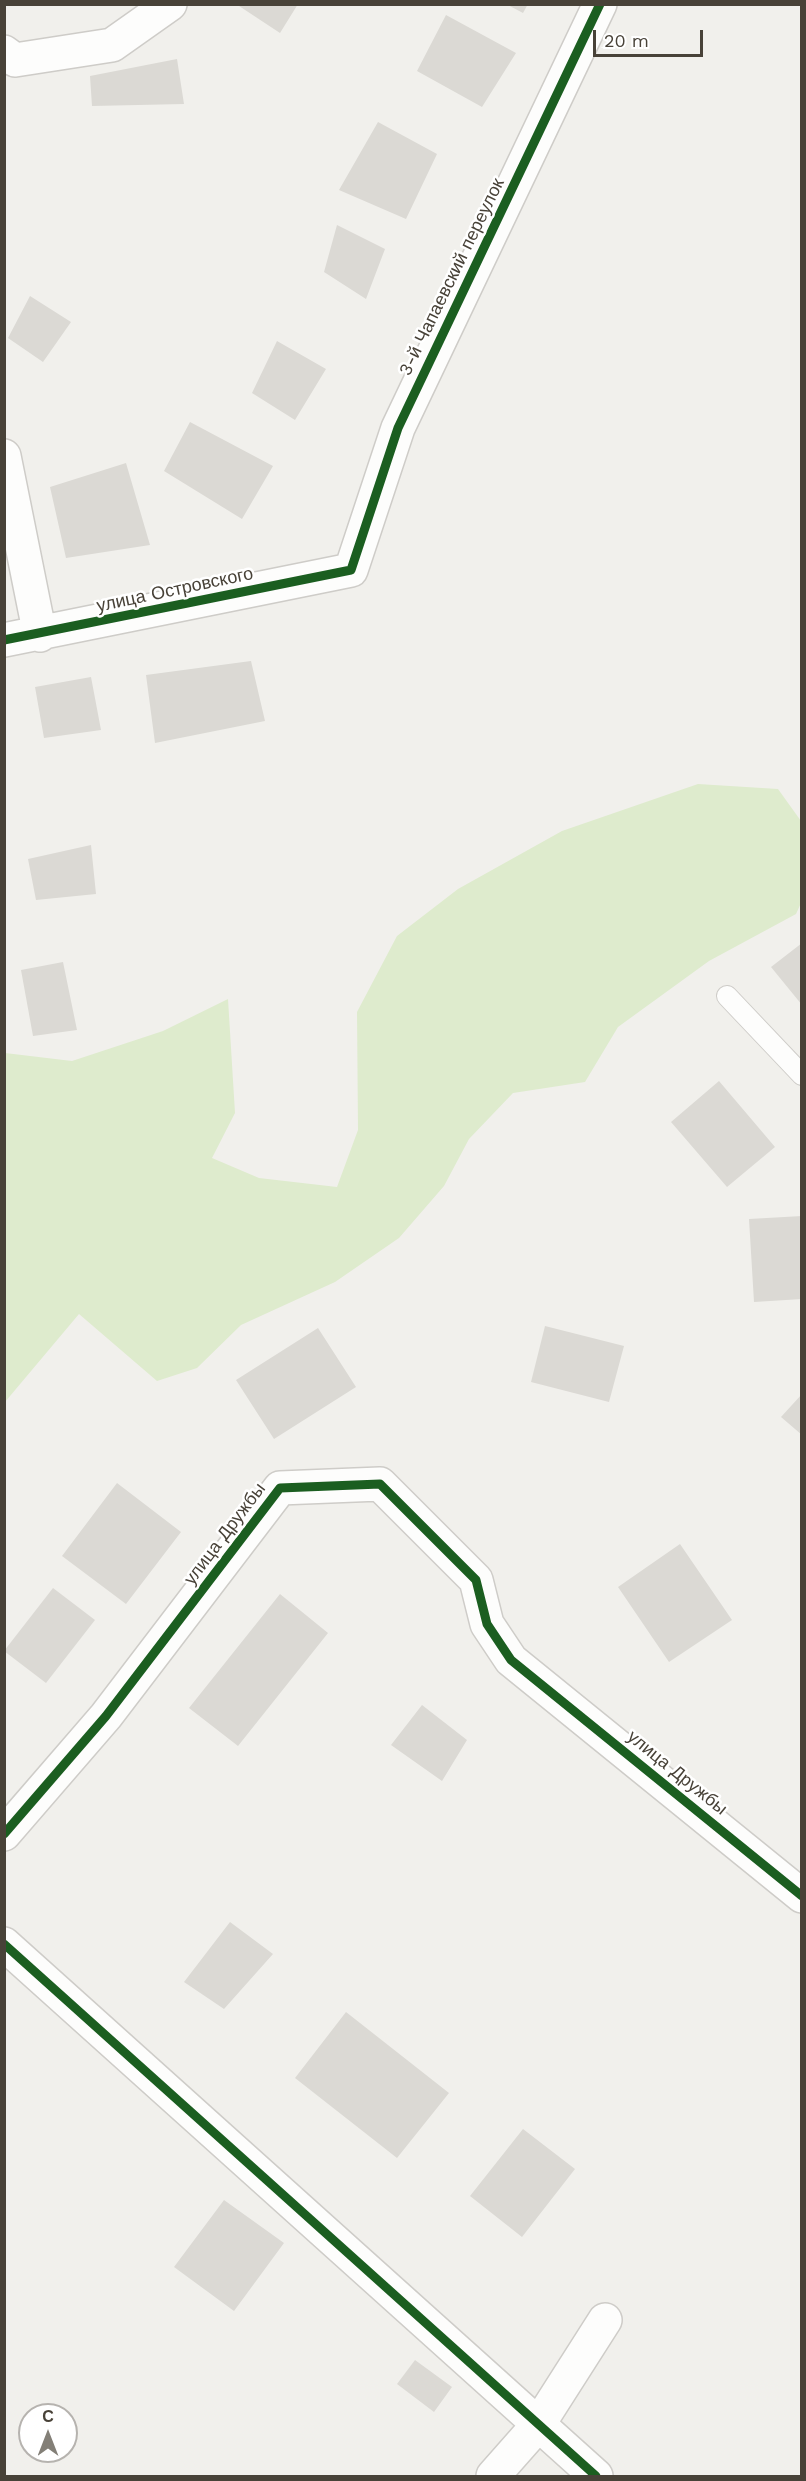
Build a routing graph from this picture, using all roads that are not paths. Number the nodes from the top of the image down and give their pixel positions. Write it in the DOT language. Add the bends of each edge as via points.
graph roads {
  1 [pos="170,4"];
  2 [pos="600,4"];
  3 [pos="4,52"];
  4 [pos="4,456"];
  5 [pos="351,570"];
  6 [pos="40,635"];
  7 [pos="4,640"];
  8 [pos="727,996"];
  9 [pos="801,1075"];
  10 [pos="4,1834"];
  11 [pos="801,1896"];
  12 [pos="4,1944"];
  13 [pos="605,2320"];
  14 [pos="538,2425"];
  15 [pos="493,2476"];
  16 [pos="596,2476"];
  1 -- 3 [label="street" via="112,45 15,60"];
  2 -- 5 [label="street, 3-й Чапаевский переулок" via="398,428"];
  4 -- 6 [label="street"];
  5 -- 6 [label="street, улица Островского"];
  6 -- 7 [label="street, улица Островского"];
  8 -- 9 [label="lane"];
  10 -- 11 [label="street, улица Дружбы" via="106,1716 280,1488 380,1484 476,1580 487,1624 511,1660"];
  12 -- 14 [label="street"];
  13 -- 14 [label="street"];
  14 -- 15 [label="street"];
  14 -- 16 [label="street"];
}
